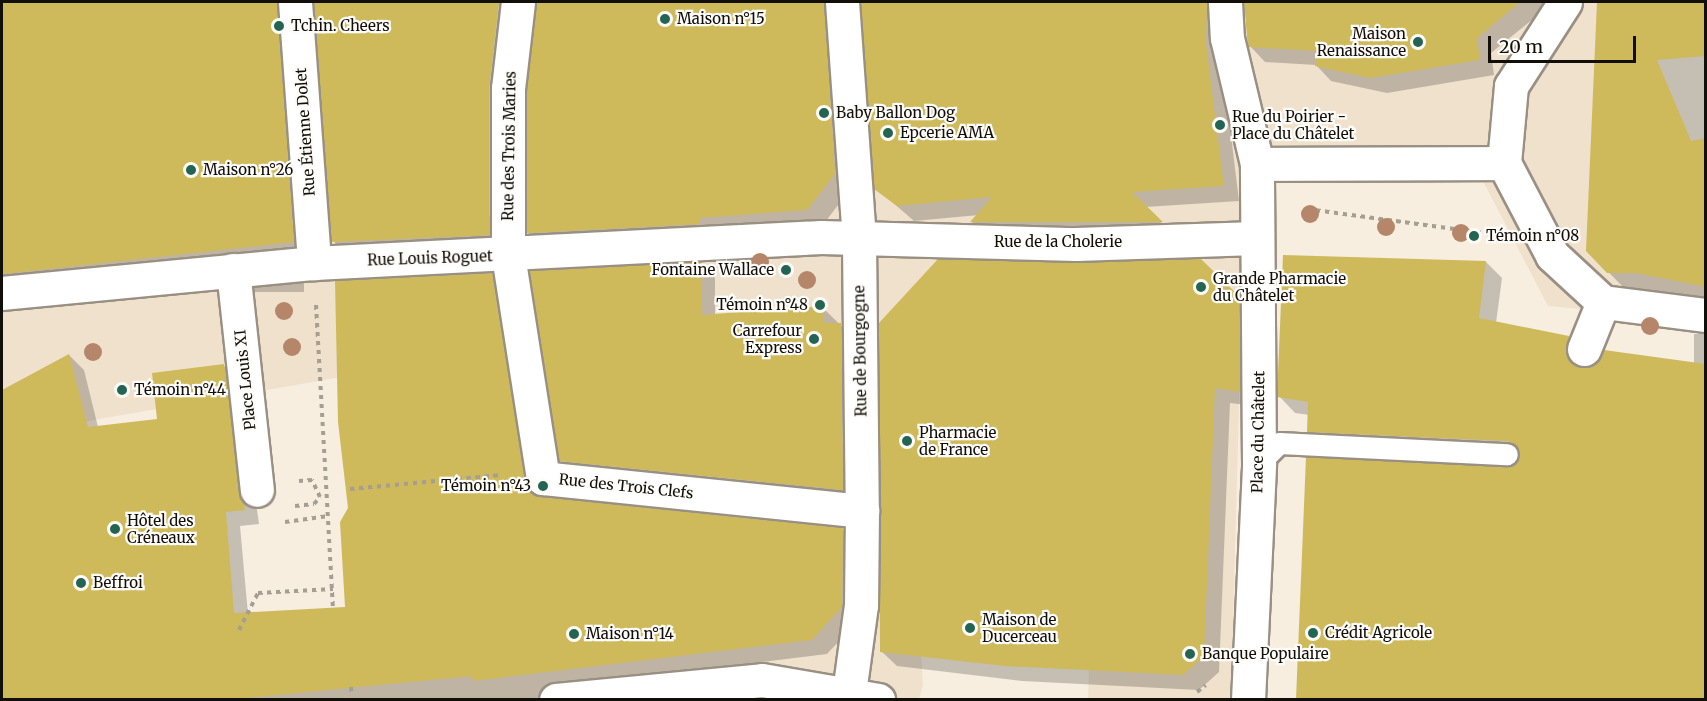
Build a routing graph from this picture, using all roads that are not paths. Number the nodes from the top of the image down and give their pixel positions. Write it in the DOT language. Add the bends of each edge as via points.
graph roads {
  1 [pos="295,2"];
  2 [pos="518,2"];
  3 [pos="842,2"];
  4 [pos="1225,2"];
  5 [pos="1565,2"];
  6 [pos="1504,163"];
  7 [pos="1257,164"];
  8 [pos="1256,238"];
  9 [pos="859,241"];
  10 [pos="508,255"];
  11 [pos="314,262"];
  12 [pos="232,270"];
  13 [pos="2,293"];
  14 [pos="1603,302"];
  15 [pos="1706,315"];
  16 [pos="1584,349"];
  17 [pos="1508,454"];
  18 [pos="1259,463"];
  19 [pos="257,490"];
  20 [pos="862,511"];
  21 [pos="608,697"];
  22 [pos="858,698"];
  23 [pos="556,699"];
  24 [pos="1248,699"];
  1 -- 11 [label="street, Rue Étienne Dolet"];
  2 -- 10 [label="street, Rue des Trois Maries" via="508,88"];
  3 -- 9 [label="street, Rue de Bourgogne"];
  4 -- 7 [label="street, Place du Châtelet" via="1227,38"];
  5 -- 6 [label="street" via="1511,86"];
  6 -- 7 [label="street"];
  6 -- 14 [label="street" via="1552,255"];
  7 -- 8 [label="street, Place du Châtelet"];
  8 -- 9 [label="street, Rue de la Cholerie" via="1076,244"];
  8 -- 18 [label="street, Place du Châtelet"];
  9 -- 10 [label="street, Rue Louis Roguet" via="821,237"];
  9 -- 20 [label="street, Rue de Bourgogne"];
  10 -- 11 [label="street, Rue Louis Roguet"];
  10 -- 20 [label="street, Rue des Trois Clefs" via="543,478"];
  11 -- 12 [label="street, Rue Louis Roguet"];
  12 -- 13 [label="street, Rue Louis Roguet" via="57,280"];
  12 -- 19 [label="street, Place Louis XI"];
  14 -- 15 [label="street"];
  14 -- 16 [label="street"];
  17 -- 18 [label="lane" via="1279,443"];
  18 -- 24 [label="street, Place du Châtelet"];
  20 -- 22 [label="street, Rue de Bourgogne"];
  21 -- 22 [label="street" via="762,680"];
  21 -- 23 [label="street"];
}
